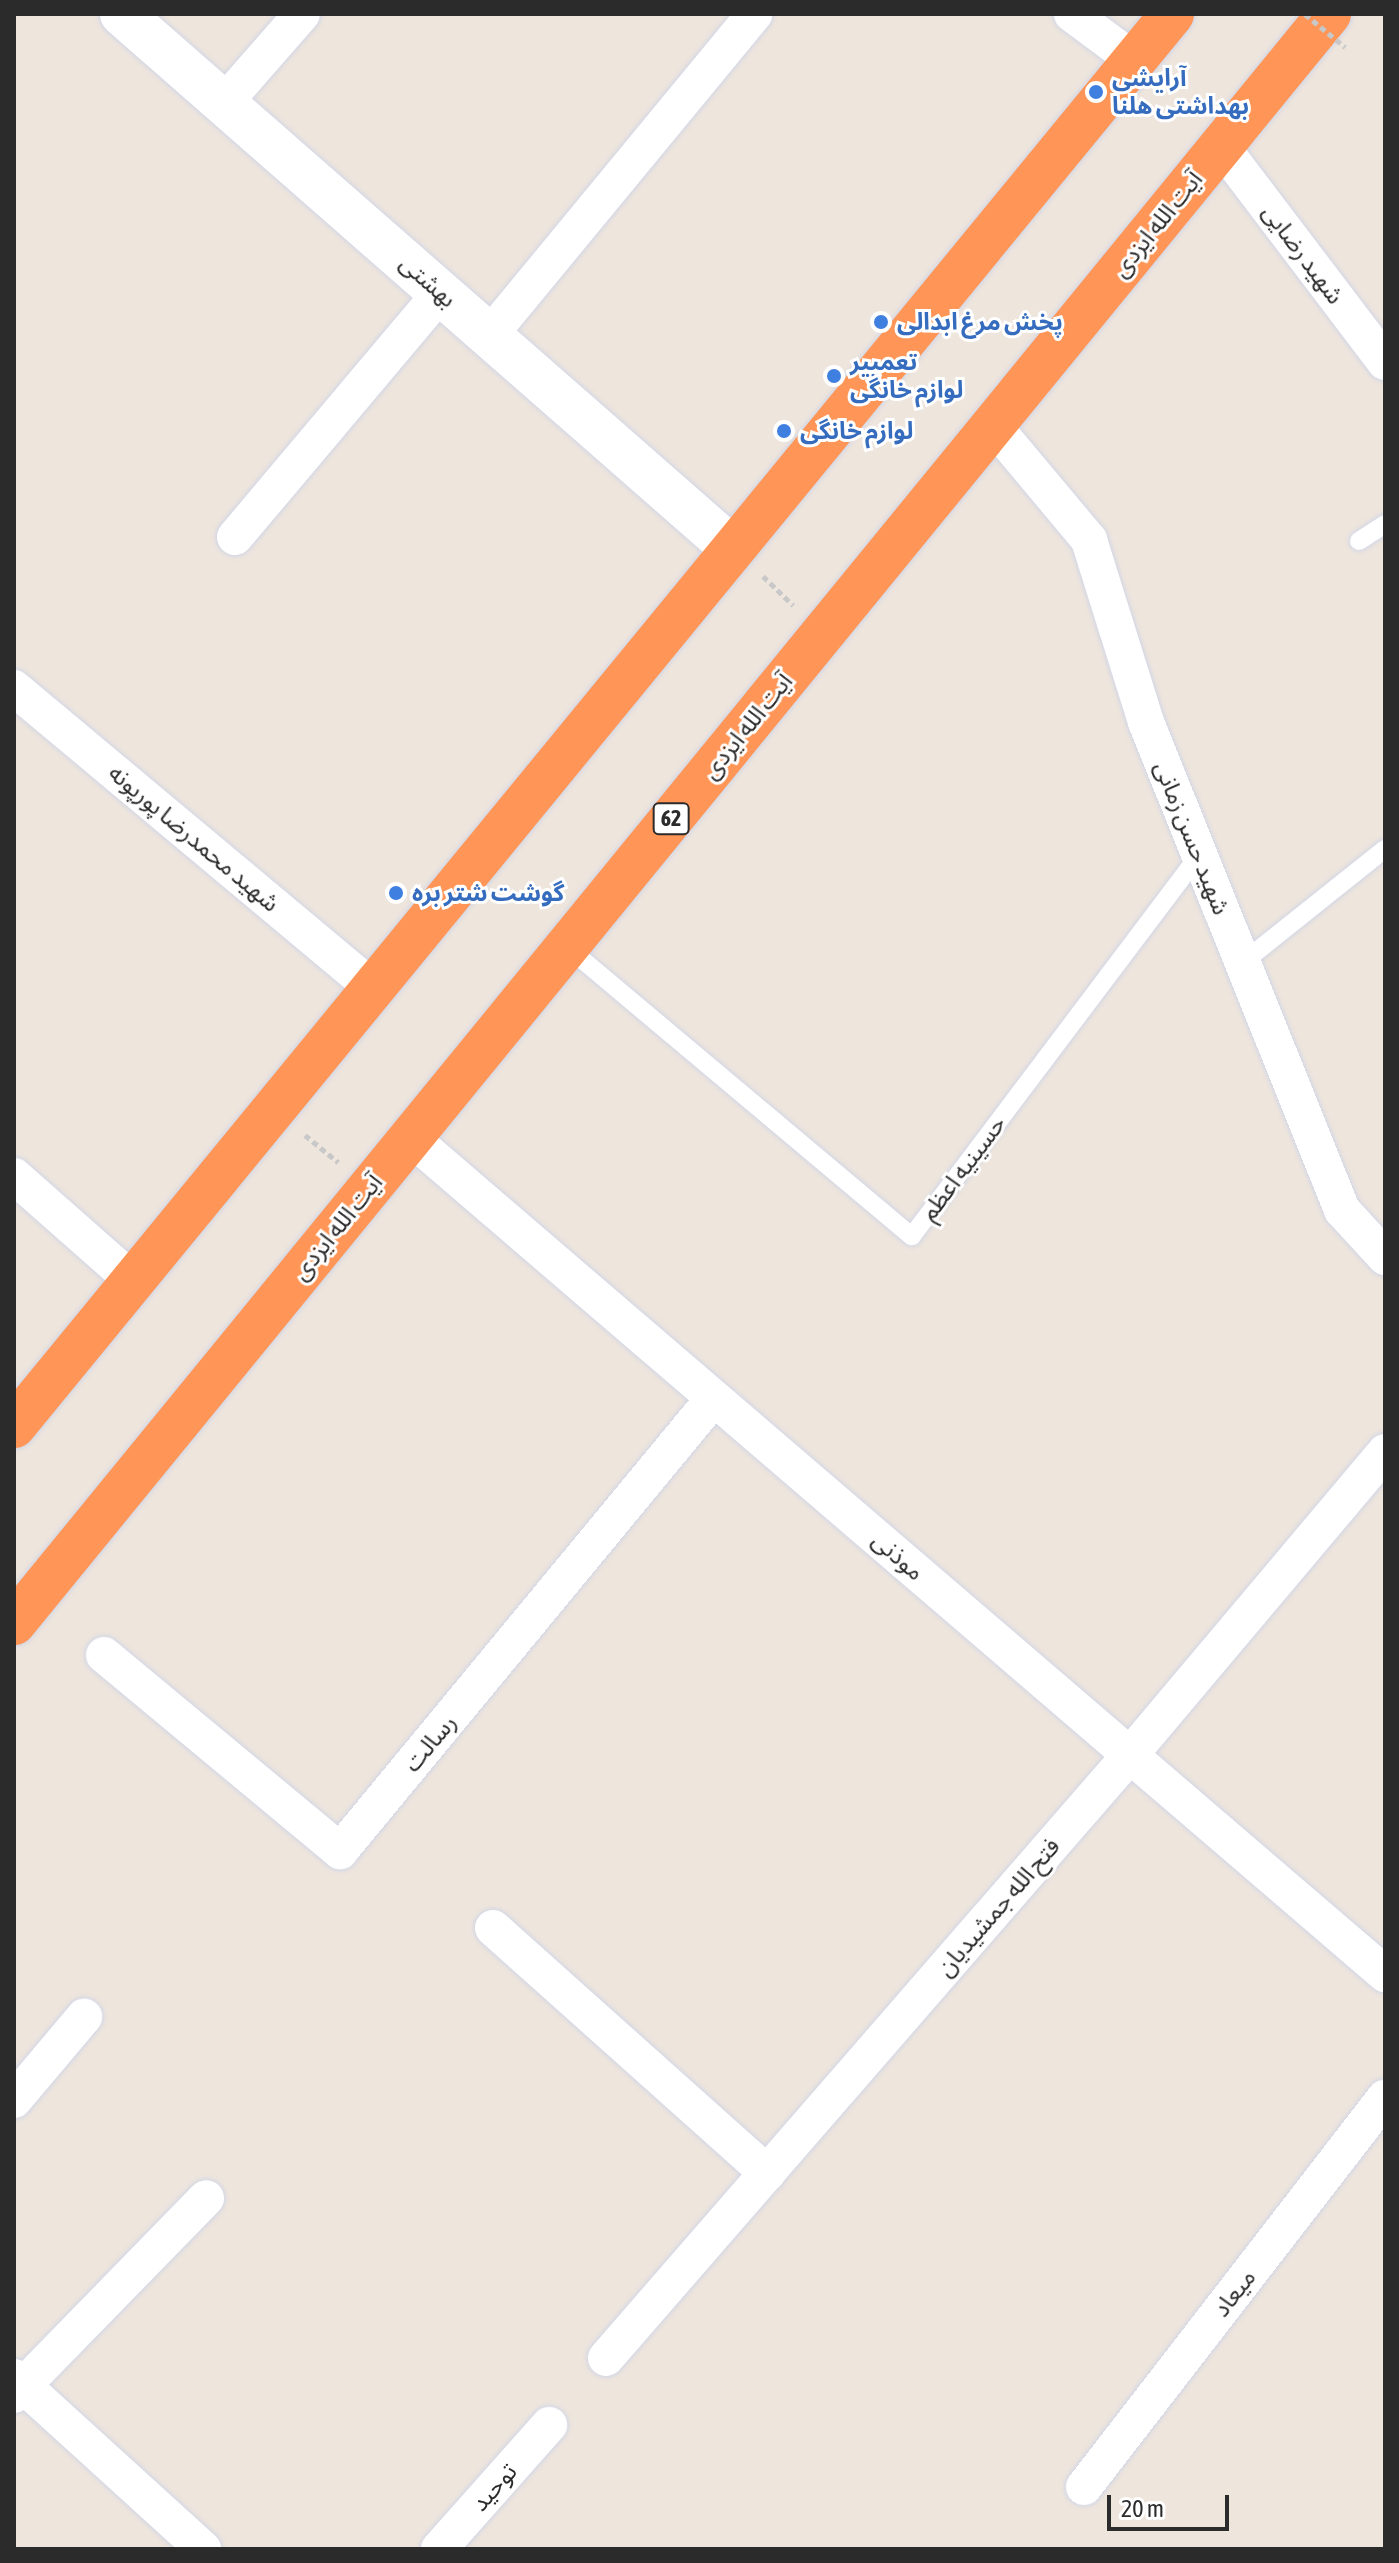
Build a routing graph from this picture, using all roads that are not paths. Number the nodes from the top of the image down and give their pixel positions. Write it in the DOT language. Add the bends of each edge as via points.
graph roads {
  1 [pos="122,14"];
  2 [pos="302,14"];
  3 [pos="754,14"];
  4 [pos="1072,14"];
  5 [pos="1172,14"];
  6 [pos="1337,30"];
  7 [pos="1134,60"];
  8 [pos="224,103"];
  9 [pos="1221,146"];
  10 [pos="441,292"];
  11 [pos="489,336"];
  12 [pos="1385,362"];
  13 [pos="993,425"];
  14 [pos="1385,524"];
  15 [pos="235,537"];
  16 [pos="1359,541"];
  17 [pos="733,549"];
  18 [pos="14,688"];
  19 [pos="1385,849"];
  20 [pos="1199,855"];
  21 [pos="567,947"];
  22 [pos="1242,963"];
  23 [pos="373,988"];
  24 [pos="411,1138"];
  25 [pos="14,1176"];
  26 [pos="1385,1257"];
  27 [pos="133,1281"];
  28 [pos="714,1398"];
  29 [pos="14,1426"];
  30 [pos="1385,1452"];
  31 [pos="14,1623"];
  32 [pos="104,1655"];
  33 [pos="1130,1755"];
  34 [pos="493,1928"];
  35 [pos="1385,1974"];
  36 [pos="84,2017"];
  37 [pos="1385,2098"];
  38 [pos="14,2100"];
  39 [pos="767,2173"];
  40 [pos="206,2198"];
  41 [pos="606,2358"];
  42 [pos="17,2386"];
  43 [pos="549,2425"];
  44 [pos="1084,2487"];
  45 [pos="203,2549"];
  46 [pos="439,2549"];
  1 -- 8 [label="street, بهشتی"];
  2 -- 8 [label="street"];
  3 -- 11 [label="street"];
  4 -- 7 [label="street"];
  5 -- 7 [label="highway"];
  6 -- 9 [label="highway, آیت الله ایزدی / 62"];
  7 -- 17 [label="highway"];
  8 -- 10 [label="street, بهشتی"];
  9 -- 12 [label="street, شهید رضایی"];
  9 -- 13 [label="highway, آیت الله ایزدی / 62"];
  10 -- 11 [label="street, بهشتی"];
  10 -- 15 [label="street"];
  11 -- 17 [label="street, بهشتی"];
  13 -- 20 [label="street, شهید حسن زمانی" via="1089,540 1146,722"];
  13 -- 21 [label="highway, آیت الله ایزدی / 62"];
  14 -- 16 [label="lane"];
  17 -- 23 [label="highway"];
  18 -- 23 [label="street, شهید محمدرضا پورپونه"];
  19 -- 22 [label="lane"];
  20 -- 21 [label="lane, حسینیه اعظم" via="912,1236"];
  20 -- 22 [label="street, شهید حسن زمانی"];
  21 -- 24 [label="highway, آیت الله ایزدی / 62"];
  22 -- 26 [label="street, شهید حسن زمانی" via="1342,1210"];
  23 -- 27 [label="highway"];
  24 -- 28 [label="street, موذنی"];
  24 -- 31 [label="highway, آیت الله ایزدی / 62"];
  25 -- 27 [label="street"];
  27 -- 29 [label="highway"];
  28 -- 32 [label="street, رسالت" via="340,1851"];
  28 -- 33 [label="street, موذنی"];
  30 -- 33 [label="street, فتح الله جمشیدیان"];
  33 -- 35 [label="street, موذنی"];
  33 -- 39 [label="street, فتح الله جمشیدیان"];
  34 -- 39 [label="street"];
  36 -- 38 [label="street"];
  37 -- 44 [label="street, میعاد"];
  39 -- 41 [label="street, فتح الله جمشیدیان"];
  40 -- 42 [label="street"];
  42 -- 45 [label="street"];
  43 -- 46 [label="street, توحید"];
}
